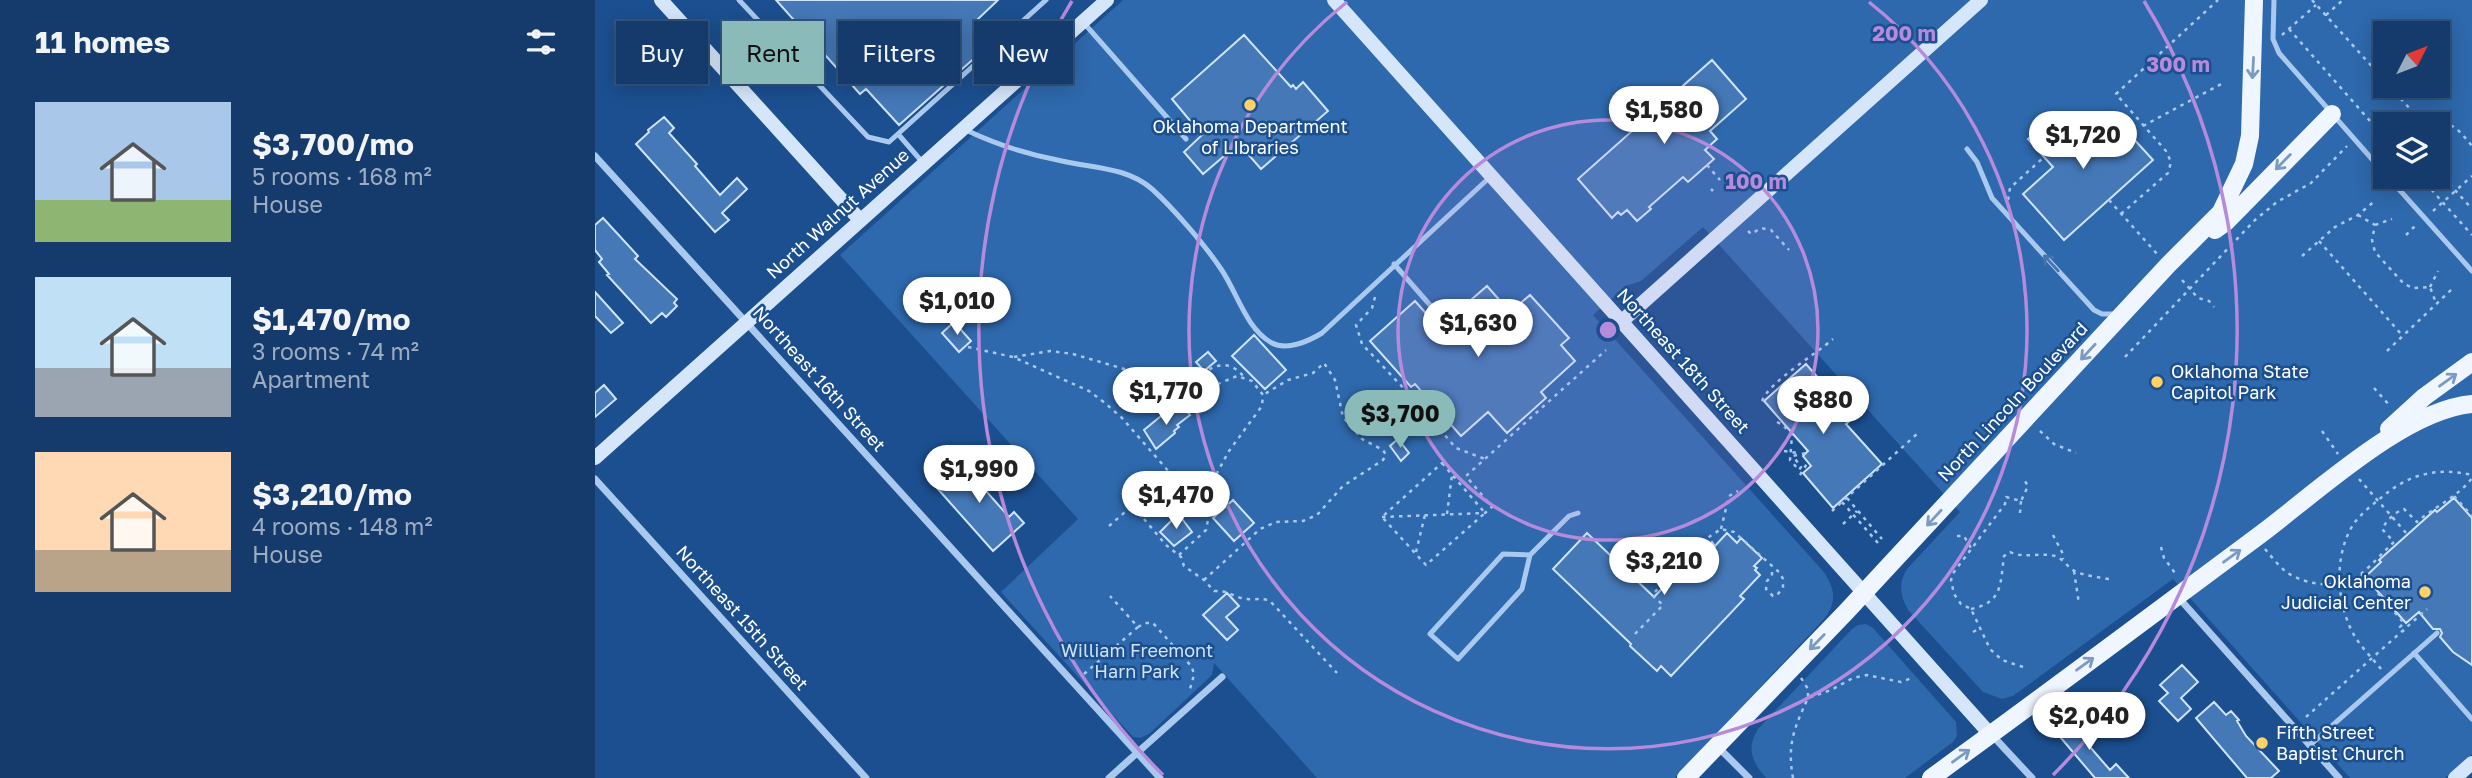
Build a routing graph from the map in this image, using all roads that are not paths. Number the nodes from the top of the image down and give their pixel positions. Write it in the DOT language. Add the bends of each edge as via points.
graph roads {
  1 [pos="661,0"];
  2 [pos="739,0"];
  3 [pos="1046,0"];
  4 [pos="1107,0"];
  5 [pos="1334,0"];
  6 [pos="1981,0"];
  7 [pos="2254,0"];
  8 [pos="2274,0"];
  9 [pos="759,21"];
  10 [pos="1023,21"];
  11 [pos="1083,22"];
  12 [pos="1073,31"];
  13 [pos="974,65"];
  14 [pos="722,66"];
  15 [pos="738,84"];
  16 [pos="818,84"];
  17 [pos="1013,84"];
  18 [pos="2332,114"];
  19 [pos="963,129"];
  20 [pos="898,134"];
  21 [pos="1187,139"];
  22 [pos="1967,149"];
  23 [pos="595,156"];
  24 [pos="2373,160"];
  25 [pos="924,164"];
  26 [pos="1492,176"];
  27 [pos="2399,189"];
  28 [pos="860,220"];
  29 [pos="2163,260"];
  30 [pos="1394,264"];
  31 [pos="2472,271"];
  32 [pos="2123,315"];
  33 [pos="1444,321"];
  34 [pos="1621,322"];
  35 [pos="746,323"];
  36 [pos="2472,362"];
  37 [pos="2472,404"];
  38 [pos="595,458"];
  39 [pos="2348,466"];
  40 [pos="595,479"];
  41 [pos="1578,513"];
  42 [pos="1530,555"];
  43 [pos="1864,593"];
  44 [pos="2177,596"];
  45 [pos="2437,633"];
  46 [pos="2414,653"];
  47 [pos="1222,677"];
  48 [pos="2472,719"];
  49 [pos="1990,734"];
  50 [pos="2310,745"];
  51 [pos="1716,746"];
  52 [pos="1137,753"];
  53 [pos="2472,763"];
  54 [pos="866,778"];
  55 [pos="1109,778"];
  56 [pos="1160,778"];
  57 [pos="1686,778"];
  58 [pos="1749,778"];
  59 [pos="1931,778"];
  60 [pos="2032,778"];
  61 [pos="2339,778"];
  62 [pos="2455,778"];
  1 -- 14 [label="street"];
  2 -- 9 [label="lane"];
  3 -- 10 [label="lane"];
  4 -- 11 [label="street, North Walnut Avenue"];
  5 -- 26 [label="street, Northeast 18th Street"];
  6 -- 34 [label="street"];
  7 -- 29 [label="main road, North Lincoln Boulevard, one-way" via="2250,136 2244,164 2221,212"];
  8 -- 18 [label="lane" via="2275,46"];
  11 -- 12 [label="street, North Walnut Avenue"];
  11 -- 21 [label="lane"];
  13 -- 20 [label="lane"];
  15 -- 28 [label="street"];
  16 -- 20 [label="lane" via="868,137 889,142"];
  17 -- 19 [label="street, North Walnut Avenue"];
  18 -- 24 [label="lane"];
  18 -- 29 [label="main road, one-way" via="2226,222"];
  19 -- 25 [label="street, North Walnut Avenue"];
  19 -- 30 [label="lane" via="981,138 1141,181 1208,252 1249,319 1272,343 1292,345 1315,337"];
  20 -- 25 [label="lane"];
  32 -- 22 [label="lane, one-way" via="2094,310 1992,198"];
  23 -- 35 [label="street, Northeast 16th Street"];
  25 -- 28 [label="street, North Walnut Avenue"];
  26 -- 30 [label="lane"];
  26 -- 34 [label="street, Northeast 18th Street"];
  27 -- 31 [label="lane"];
  28 -- 35 [label="street, North Walnut Avenue"];
  29 -- 32 [label="main road, North Lincoln Boulevard"];
  30 -- 33 [label="lane"];
  32 -- 43 [label="main road, North Lincoln Boulevard, one-way"];
  34 -- 43 [label="street, Northeast 18th Street"];
  35 -- 38 [label="street, North Walnut Avenue"];
  35 -- 52 [label="street, Northeast 16th Street"];
  39 -- 36 [label="main road, one-way" via="2424,397"];
  37 -- 39 [label="main road" via="2419,420"];
  44 -- 39 [label="main road, one-way"];
  40 -- 54 [label="street, Northeast 15th Street"];
  41 -- 42 [label="lane" via="1569,516"];
  42 -- 42 [label="lane" via="1503,554 1430,634 1458,659 1522,589"];
  43 -- 49 [label="street, Northeast 18th Street"];
  43 -- 51 [label="main road, North Lincoln Boulevard, one-way"];
  49 -- 44 [label="main road, one-way"];
  44 -- 50 [label="street"];
  45 -- 46 [label="lane"];
  46 -- 48 [label="lane"];
  46 -- 50 [label="lane"];
  47 -- 52 [label="street"];
  59 -- 49 [label="main road, one-way"];
  49 -- 60 [label="street, Northeast 18th Street"];
  50 -- 61 [label="street"];
  51 -- 57 [label="main road, North Lincoln Boulevard"];
  51 -- 58 [label="street"];
  52 -- 55 [label="street"];
  52 -- 56 [label="street, Northeast 16th Street"];
  53 -- 62 [label="street"];
}
